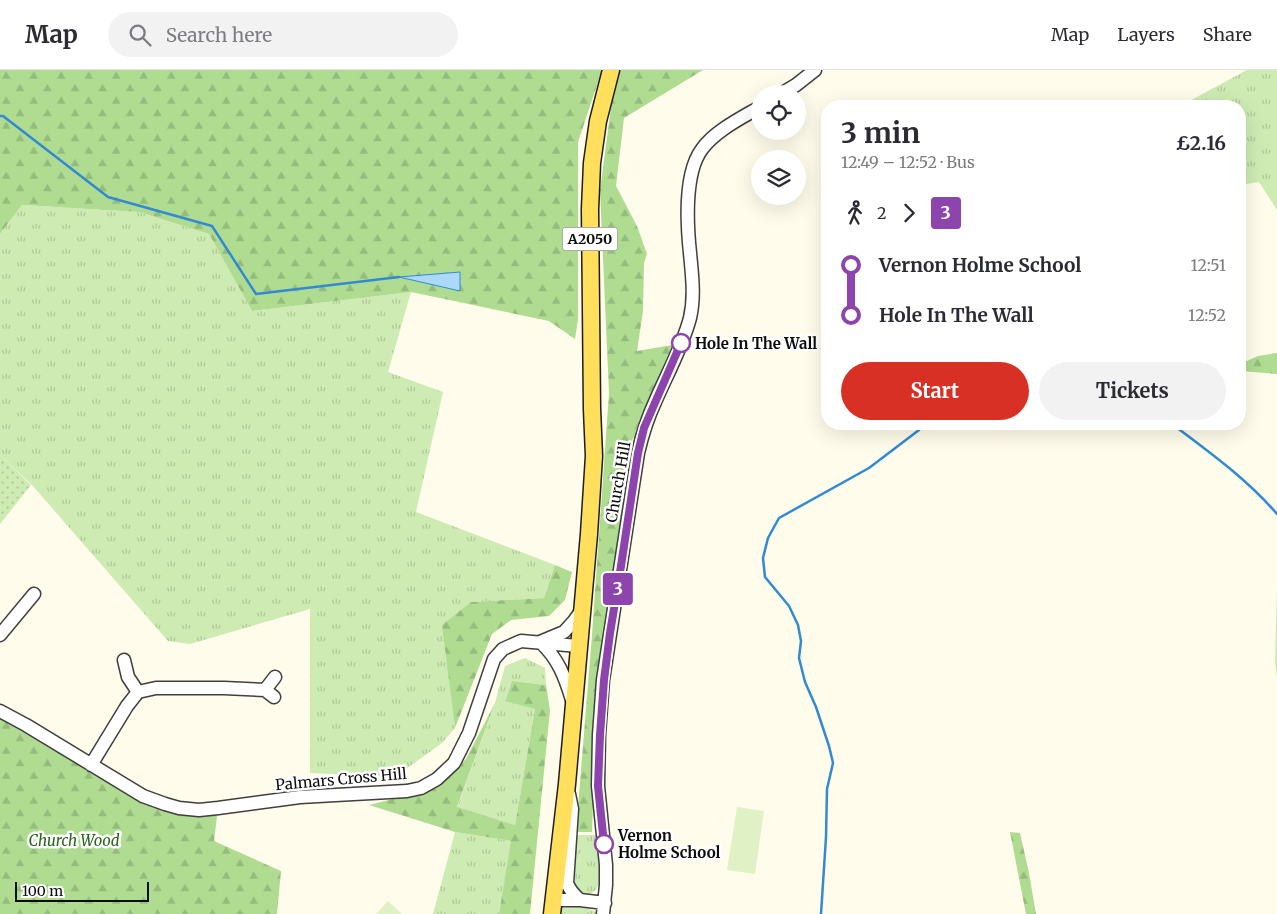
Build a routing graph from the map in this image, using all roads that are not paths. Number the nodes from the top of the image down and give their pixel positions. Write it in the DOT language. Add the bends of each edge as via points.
graph roads {
  1 [pos="611,70"];
  2 [pos="814,70"];
  3 [pos="796,85"];
  4 [pos="751,113"];
  5 [pos="34,594"];
  6 [pos="582,608"];
  7 [pos="0,635"];
  8 [pos="540,642"];
  9 [pos="578,646"];
  10 [pos="124,660"];
  11 [pos="275,677"];
  12 [pos="138,692"];
  13 [pos="573,705"];
  14 [pos="0,711"];
  15 [pos="90,764"];
  16 [pos="567,784"];
  17 [pos="580,900"];
  18 [pos="553,907"];
  19 [pos="604,908"];
  1 -- 6 [label="main road, A2050" via="598,121 592,163 594,456"];
  2 -- 3 [label="street"];
  4 -- 19 [label="street, Church Hill" via="714,137 695,160 688,201 693,275 690,317 676,358 644,428 638,453 604,680 598,786 606,865"];
  5 -- 7 [label="street"];
  6 -- 8 [label="street" via="564,632"];
  6 -- 9 [label="main road, A2050"];
  8 -- 9 [label="street, Palmars Cross Hill"];
  8 -- 13 [label="street" via="550,650 566,678"];
  8 -- 15 [label="street, Palmars Cross Hill" via="521,641 497,654 469,733 454,763 421,788 300,797 199,810 179,808 143,796"];
  9 -- 13 [label="main road, A2050"];
  10 -- 12 [label="street" via="128,677"];
  11 -- 12 [label="street" via="269,693 171,688"];
  12 -- 15 [label="street"];
  13 -- 16 [label="main road, A2050"];
  14 -- 15 [label="street, Palmars Cross Hill"];
  16 -- 17 [label="street" via="572,809 567,883"];
  16 -- 18 [label="main road, A2050"];
  17 -- 18 [label="street"];
  17 -- 19 [label="street"];
}
